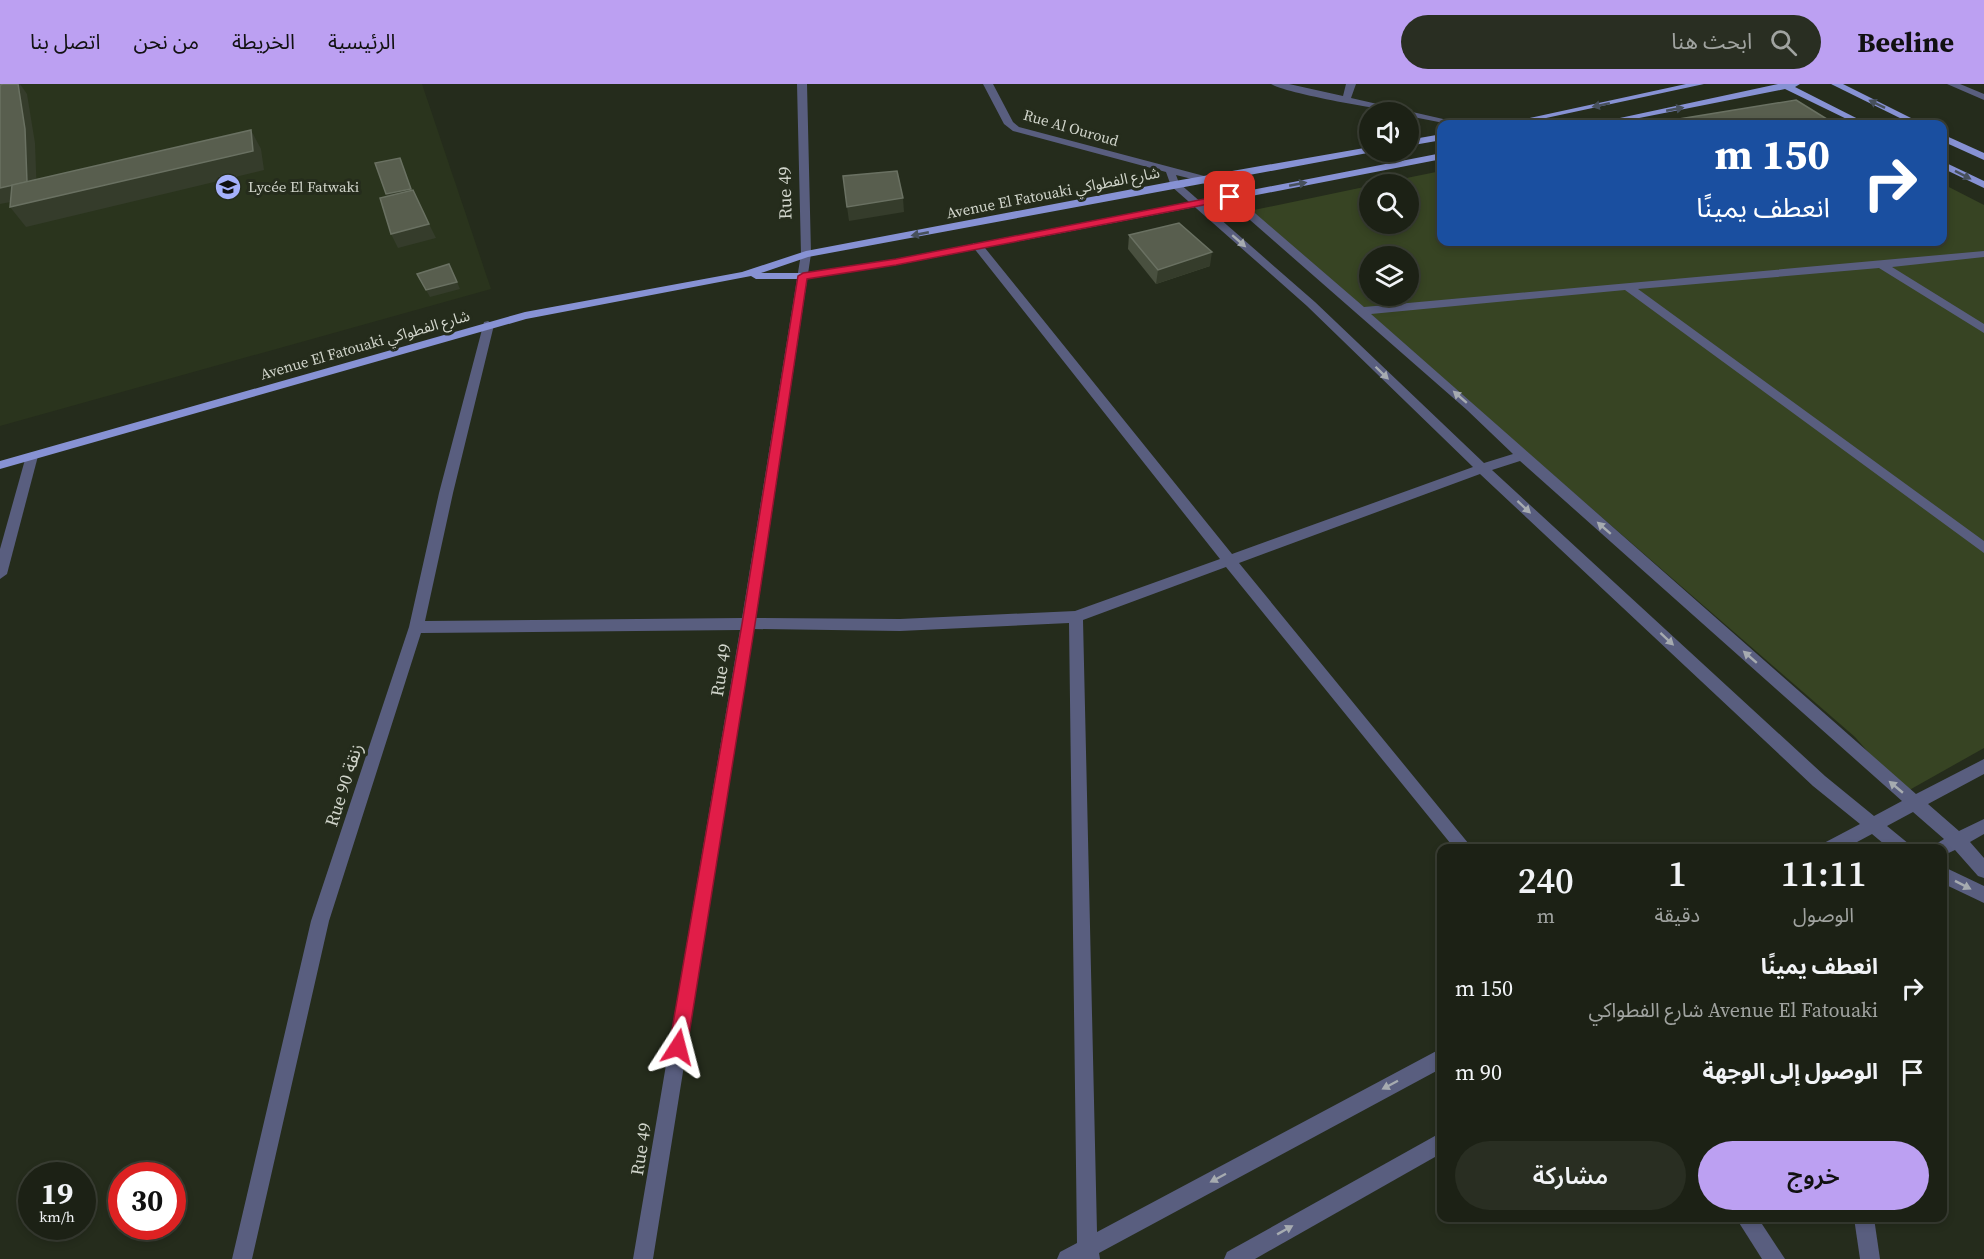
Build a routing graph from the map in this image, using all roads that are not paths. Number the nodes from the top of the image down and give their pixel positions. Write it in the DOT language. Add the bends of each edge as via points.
graph roads {
  1 [pos="802,84"];
  2 [pos="988,84"];
  3 [pos="1276,84"];
  4 [pos="1351,84"];
  5 [pos="1699,84"];
  6 [pos="1836,84"];
  7 [pos="1952,84"];
  8 [pos="1788,85"];
  9 [pos="1984,97"];
  10 [pos="1346,100"];
  11 [pos="1359,103"];
  12 [pos="1419,115"];
  13 [pos="1441,120"];
  14 [pos="1526,120"];
  15 [pos="1617,120"];
  16 [pos="1855,120"];
  17 [pos="1910,120"];
  18 [pos="1437,138"];
  19 [pos="1947,138"];
  20 [pos="1419,141"];
  21 [pos="1359,152"];
  22 [pos="1437,157"];
  23 [pos="1984,157"];
  24 [pos="1947,166"];
  25 [pos="1169,170"];
  26 [pos="1204,179"];
  27 [pos="1175,184"];
  28 [pos="1984,185"];
  29 [pos="1230,197"];
  30 [pos="1196,203"];
  31 [pos="977,245"];
  32 [pos="806,254"];
  33 [pos="1984,254"];
  34 [pos="1882,265"];
  35 [pos="744,275"];
  36 [pos="803,276"];
  37 [pos="1627,286"];
  38 [pos="1362,311"];
  39 [pos="488,325"];
  40 [pos="1984,329"];
  41 [pos="32,456"];
  42 [pos="1522,456"];
  43 [pos="0,465"];
  44 [pos="1482,468"];
  45 [pos="1984,548"];
  46 [pos="1230,562"];
  47 [pos="0,574"];
  48 [pos="1076,617"];
  49 [pos="748,624"];
  50 [pos="416,627"];
  51 [pos="1984,766"];
  52 [pos="1915,803"];
  53 [pos="1872,825"];
  54 [pos="1984,825"];
  55 [pos="1461,844"];
  56 [pos="1837,844"];
  57 [pos="1897,844"];
  58 [pos="1950,845"];
  59 [pos="1984,870"];
  60 [pos="1947,876"];
  61 [pos="1984,895"];
  62 [pos="1437,1061"];
  63 [pos="1437,1145"];
  64 [pos="1749,1222"];
  65 [pos="1865,1222"];
  66 [pos="1089,1254"];
  67 [pos="242,1259"];
  68 [pos="643,1259"];
  69 [pos="1067,1259"];
  70 [pos="1234,1259"];
  71 [pos="1775,1259"];
  72 [pos="1870,1259"];
  1 -- 32 [label="street, Rue 49"];
  2 -- 25 [label="street, Rue Al Ouroud" via="1009,124 1016,129"];
  3 -- 10 [label="street"];
  4 -- 10 [label="street"];
  5 -- 14 [label="main road, one-way"];
  17 -- 6 [label="main road, one-way"];
  7 -- 9 [label="street"];
  15 -- 8 [label="main road, one-way"];
  8 -- 16 [label="main road"];
  10 -- 11 [label="street"];
  12 -- 13 [label="street"];
  18 -- 20 [label="main road"];
  19 -- 23 [label="main road"];
  21 -- 26 [label="main road, Avenue El Fatouaki شارع الفطواكي"];
  29 -- 22 [label="main road, Avenue El Fatouaki شارع الفطواكي, one-way"];
  24 -- 28 [label="main road, one-way"];
  25 -- 26 [label="street, Rue Al Ouroud"];
  25 -- 27 [label="street"];
  26 -- 27 [label="main road, Avenue El Fatouaki شارع الفطواكي"];
  26 -- 29 [label="street"];
  27 -- 30 [label="street"];
  27 -- 32 [label="main road, Avenue El Fatouaki شارع الفطواكي, one-way"];
  29 -- 30 [label="main road, Avenue El Fatouaki شارع الفطواكي"];
  29 -- 38 [label="street"];
  30 -- 31 [label="main road, Avenue El Fatouaki شارع الفطواكي"];
  30 -- 44 [label="street, one-way" via="1311,304"];
  31 -- 36 [label="main road, Avenue El Fatouaki شارع الفطواكي"];
  31 -- 46 [label="street"];
  32 -- 35 [label="main road, Avenue El Fatouaki شارع الفطواكي"];
  32 -- 36 [label="street, Rue 49"];
  33 -- 34 [label="street"];
  34 -- 37 [label="street"];
  34 -- 40 [label="street"];
  35 -- 36 [label="main road, Avenue El Fatouaki شارع الفطواكي"];
  35 -- 39 [label="main road, Avenue El Fatouaki شارع الفطواكي"];
  36 -- 49 [label="street, Rue 49"];
  37 -- 38 [label="street"];
  37 -- 45 [label="street"];
  42 -- 38 [label="street, one-way"];
  39 -- 41 [label="main road, Avenue El Fatouaki شارع الفطواكي"];
  39 -- 50 [label="street, Rue 90 زنقة"];
  41 -- 43 [label="main road, Avenue El Fatouaki شارع الفطواكي"];
  41 -- 47 [label="street"];
  42 -- 44 [label="street"];
  52 -- 42 [label="street, one-way"];
  44 -- 46 [label="street"];
  44 -- 53 [label="street, one-way" via="1819,781"];
  46 -- 48 [label="street"];
  46 -- 55 [label="street"];
  48 -- 49 [label="street" via="900,625"];
  48 -- 66 [label="street"];
  49 -- 50 [label="street"];
  49 -- 68 [label="street, Rue 49"];
  50 -- 67 [label="street, Rue 90 زنقة" via="320,921"];
  51 -- 52 [label="street"];
  52 -- 53 [label="street"];
  52 -- 58 [label="street"];
  53 -- 56 [label="street"];
  53 -- 57 [label="street"];
  54 -- 58 [label="street"];
  58 -- 59 [label="street"];
  60 -- 61 [label="street, one-way"];
  62 -- 66 [label="street, one-way"];
  70 -- 63 [label="street, one-way"];
  64 -- 71 [label="street"];
  65 -- 72 [label="street"];
  66 -- 69 [label="street"];
}
